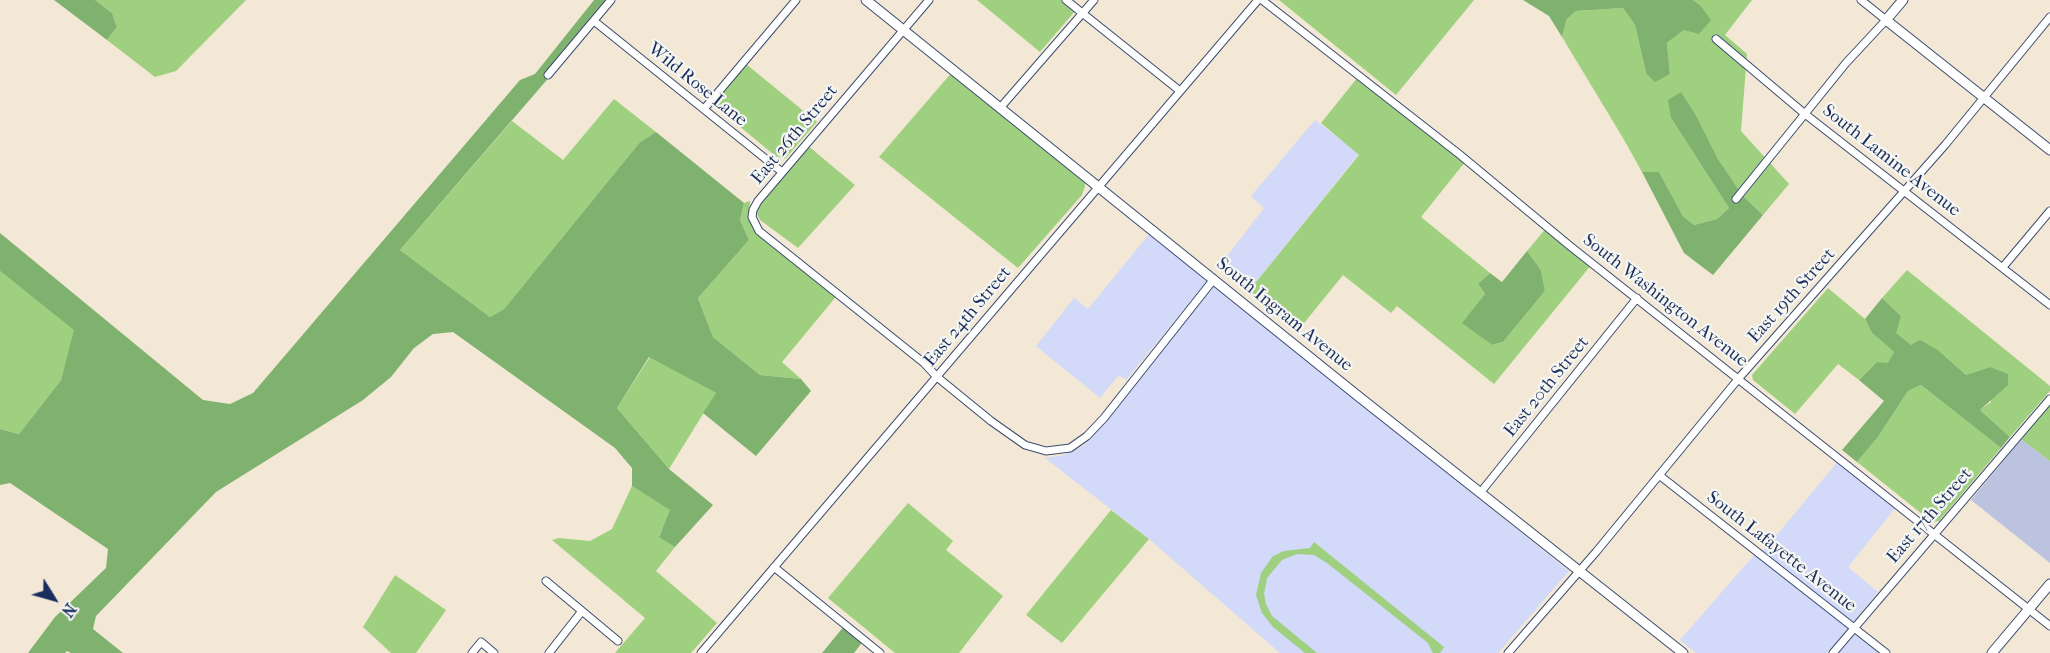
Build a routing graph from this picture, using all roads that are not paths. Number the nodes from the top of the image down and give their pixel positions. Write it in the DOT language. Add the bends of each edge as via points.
graph roads {
  1 [pos="611,0"];
  2 [pos="796,0"];
  3 [pos="866,0"];
  4 [pos="929,0"];
  5 [pos="1066,0"];
  6 [pos="1094,0"];
  7 [pos="1260,0"];
  8 [pos="1861,0"];
  9 [pos="1903,0"];
  10 [pos="1082,13"];
  11 [pos="2050,17"];
  12 [pos="1886,20"];
  13 [pos="594,21"];
  14 [pos="903,30"];
  15 [pos="1716,39"];
  16 [pos="548,75"];
  17 [pos="1180,91"];
  18 [pos="1984,98"];
  19 [pos="1000,108"];
  20 [pos="704,109"];
  21 [pos="1805,114"];
  22 [pos="2050,150"];
  23 [pos="782,172"];
  24 [pos="1098,187"];
  25 [pos="1905,191"];
  26 [pos="1736,199"];
  27 [pos="2050,211"];
  28 [pos="2003,267"];
  29 [pos="1214,279"];
  30 [pos="1637,298"];
  31 [pos="2050,305"];
  32 [pos="937,377"];
  33 [pos="1739,378"];
  34 [pos="2050,399"];
  35 [pos="1659,475"];
  36 [pos="1480,493"];
  37 [pos="1934,534"];
  38 [pos="774,567"];
  39 [pos="1578,572"];
  40 [pos="546,581"];
  41 [pos="2050,584"];
  42 [pos="2029,609"];
  43 [pos="582,611"];
  44 [pos="2050,626"];
  45 [pos="1854,628"];
  46 [pos="618,641"];
  47 [pos="1670,649"];
  48 [pos="472,653"];
  49 [pos="494,653"];
  50 [pos="549,653"];
  51 [pos="701,653"];
  52 [pos="880,653"];
  53 [pos="1508,653"];
  54 [pos="1683,653"];
  55 [pos="1833,653"];
  56 [pos="1886,653"];
  57 [pos="1992,653"];
  1 -- 13 [label="street"];
  2 -- 20 [label="street"];
  3 -- 14 [label="main road, South Ingram Avenue"];
  4 -- 14 [label="street, East 26th Street"];
  5 -- 10 [label="street"];
  6 -- 10 [label="street"];
  7 -- 17 [label="street, East 24th Street"];
  7 -- 30 [label="street, South Washington Avenue"];
  8 -- 12 [label="street"];
  9 -- 12 [label="main road"];
  10 -- 17 [label="street"];
  10 -- 19 [label="street"];
  11 -- 18 [label="street, East 19th Street"];
  12 -- 18 [label="main road"];
  12 -- 21 [label="street"];
  13 -- 16 [label="street"];
  13 -- 20 [label="street, Wild Rose Lane"];
  14 -- 19 [label="main road, South Ingram Avenue"];
  14 -- 23 [label="street, East 26th Street"];
  15 -- 21 [label="street, South Lamine Avenue"];
  17 -- 24 [label="street, East 24th Street"];
  18 -- 22 [label="main road"];
  18 -- 25 [label="street, East 19th Street"];
  19 -- 24 [label="main road, South Ingram Avenue"];
  20 -- 23 [label="street, Wild Rose Lane"];
  21 -- 25 [label="street, South Lamine Avenue"];
  21 -- 26 [label="street"];
  23 -- 32 [label="street, East 26th Street" via="753,210 759,231"];
  24 -- 29 [label="main road, South Ingram Avenue"];
  24 -- 32 [label="street, East 24th Street"];
  25 -- 28 [label="street, South Lamine Avenue"];
  25 -- 33 [label="street, East 19th Street"];
  27 -- 28 [label="street"];
  28 -- 31 [label="street, South Lamine Avenue"];
  29 -- 32 [label="street, East 26th Street" via="1104,418 1070,448 1046,451 1025,445"];
  29 -- 36 [label="main road, South Ingram Avenue"];
  30 -- 33 [label="street, South Washington Avenue"];
  30 -- 36 [label="street, East 20th Street"];
  32 -- 38 [label="street, East 24th Street"];
  33 -- 35 [label="street, East 19th Street"];
  33 -- 37 [label="street, South Washington Avenue"];
  34 -- 37 [label="street, East 17th Street"];
  35 -- 39 [label="street, East 19th Street"];
  35 -- 45 [label="street, South Lafayette Avenue"];
  36 -- 39 [label="main road, South Ingram Avenue"];
  37 -- 42 [label="street, South Washington Avenue"];
  37 -- 45 [label="street, East 17th Street"];
  38 -- 51 [label="street, East 24th Street"];
  38 -- 52 [label="street"];
  39 -- 47 [label="main road, South Ingram Avenue"];
  39 -- 53 [label="street, East 19th Street"];
  40 -- 43 [label="street"];
  41 -- 42 [label="main road"];
  42 -- 44 [label="street, South Washington Avenue"];
  42 -- 57 [label="main road"];
  43 -- 46 [label="street"];
  43 -- 50 [label="street"];
  45 -- 55 [label="street, East 17th Street"];
  45 -- 56 [label="street, South Lafayette Avenue"];
  47 -- 54 [label="main road, South Ingram Avenue"];
  48 -- 49 [label="street" via="481,642"];
}
